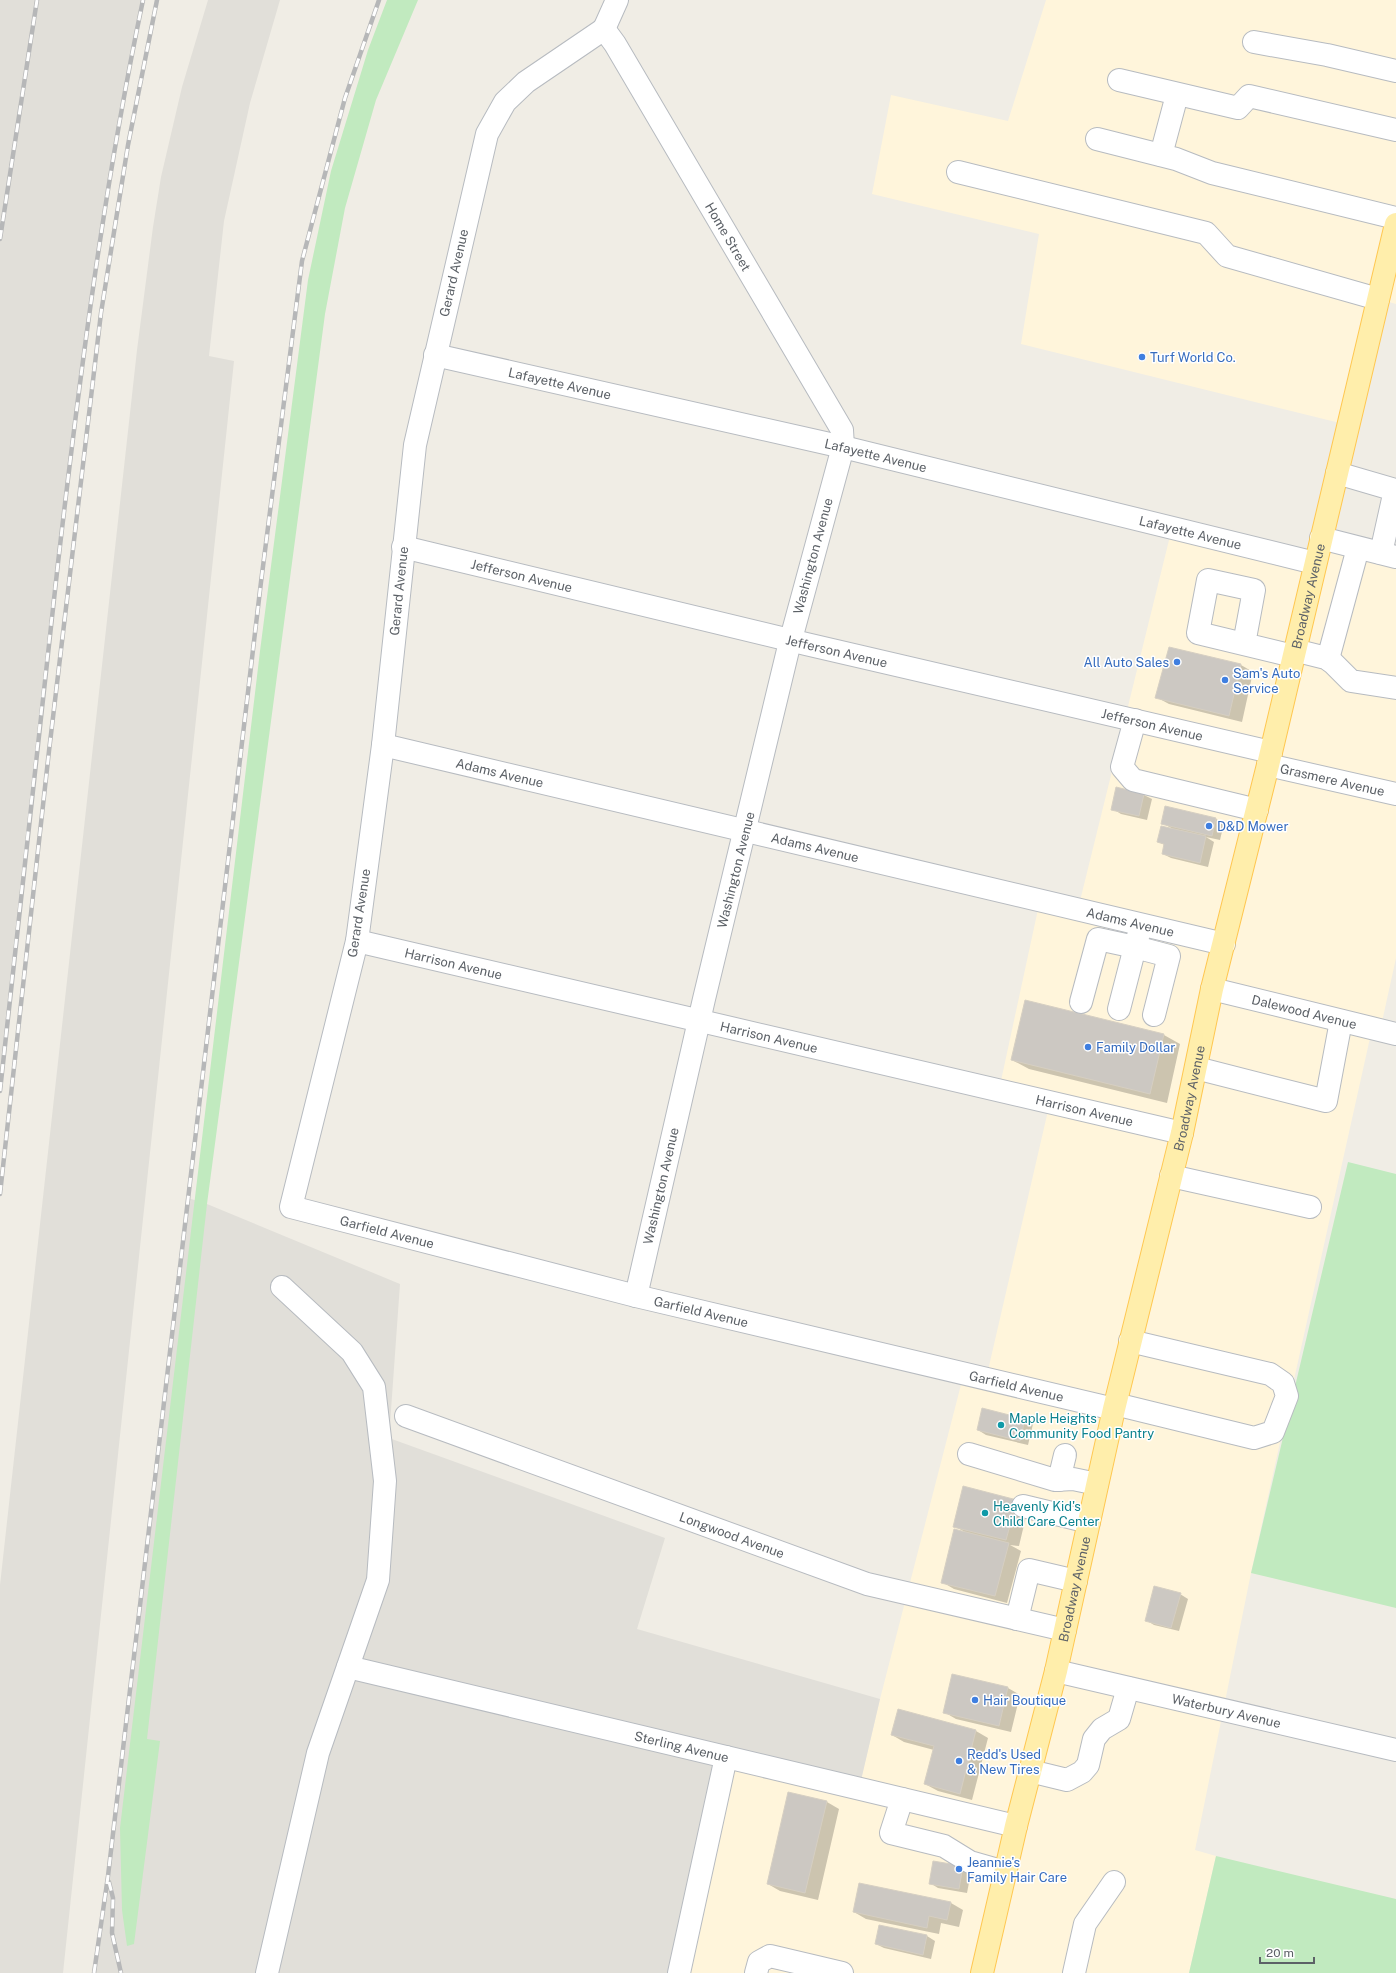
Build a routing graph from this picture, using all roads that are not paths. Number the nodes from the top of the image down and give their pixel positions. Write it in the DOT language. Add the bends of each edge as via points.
graph roads {
  1 [pos="618,0"];
  2 [pos="604,29"];
  3 [pos="1254,42"];
  4 [pos="1396,71"];
  5 [pos="1119,80"];
  6 [pos="1177,95"];
  7 [pos="1396,130"];
  8 [pos="1097,139"];
  9 [pos="1161,155"];
  10 [pos="958,172"];
  11 [pos="1396,218"];
  12 [pos="1396,224"];
  13 [pos="1390,276"];
  14 [pos="1378,299"];
  15 [pos="435,355"];
  16 [pos="844,447"];
  17 [pos="1337,473"];
  18 [pos="1321,538"];
  19 [pos="403,547"];
  20 [pos="1358,548"];
  21 [pos="1388,555"];
  22 [pos="1315,563"];
  23 [pos="790,640"];
  24 [pos="1244,644"];
  25 [pos="1293,653"];
  26 [pos="1328,659"];
  27 [pos="1396,688"];
  28 [pos="1135,720"];
  29 [pos="382,745"];
  30 [pos="1269,758"];
  31 [pos="1396,794"];
  32 [pos="1257,810"];
  33 [pos="745,831"];
  34 [pos="1142,924"];
  35 [pos="357,942"];
  36 [pos="1224,944"];
  37 [pos="1135,947"];
  38 [pos="1212,989"];
  39 [pos="1081,1002"];
  40 [pos="1119,1009"];
  41 [pos="1154,1015"];
  42 [pos="699,1020"];
  43 [pos="1341,1021"];
  44 [pos="1396,1034"];
  45 [pos="1196,1068"];
  46 [pos="1182,1133"];
  47 [pos="1172,1176"];
  48 [pos="291,1207"];
  49 [pos="1310,1207"];
  50 [pos="282,1287"];
  51 [pos="636,1296"];
  52 [pos="1130,1342"];
  53 [pos="1114,1406"];
  54 [pos="406,1416"];
  55 [pos="969,1454"];
  56 [pos="1064,1455"];
  57 [pos="1059,1480"];
  58 [pos="1097,1484"];
  59 [pos="1023,1506"];
  60 [pos="1089,1522"];
  61 [pos="1076,1581"];
  62 [pos="1017,1619"];
  63 [pos="1065,1630"];
  64 [pos="348,1667"];
  65 [pos="1056,1671"];
  66 [pos="1128,1688"];
  67 [pos="1396,1750"];
  68 [pos="726,1757"];
  69 [pos="1030,1771"];
  70 [pos="902,1799"];
  71 [pos="1016,1826"];
  72 [pos="1005,1872"];
  73 [pos="1114,1882"];
  74 [pos="267,1973"];
  75 [pos="679,1973"];
  76 [pos="756,1973"];
  77 [pos="842,1973"];
  78 [pos="984,1973"];
  79 [pos="1074,1973"];
  1 -- 2 [label="street"];
  2 -- 15 [label="street, Gerard Avenue" via="526,82 505,102 487,134"];
  2 -- 16 [label="street, Home Street" via="842,430"];
  3 -- 4 [label="street"];
  5 -- 6 [label="street"];
  6 -- 7 [label="street" via="1238,108 1249,96"];
  6 -- 9 [label="street"];
  8 -- 9 [label="street"];
  9 -- 11 [label="street" via="1212,173"];
  10 -- 14 [label="street" via="1206,233 1227,256"];
  12 -- 13 [label="main road, Broadway Avenue"];
  13 -- 14 [label="main road, Broadway Avenue"];
  14 -- 17 [label="main road, Broadway Avenue"];
  15 -- 16 [label="street, Lafayette Avenue"];
  15 -- 19 [label="street, Gerard Avenue" via="415,445"];
  16 -- 22 [label="street, Lafayette Avenue"];
  16 -- 23 [label="street, Washington Avenue"];
  17 -- 18 [label="main road, Broadway Avenue"];
  17 -- 21 [label="street" via="1395,490"];
  18 -- 20 [label="street"];
  18 -- 22 [label="main road, Broadway Avenue"];
  19 -- 23 [label="street, Jefferson Avenue"];
  19 -- 29 [label="street, Gerard Avenue"];
  20 -- 21 [label="street"];
  20 -- 26 [label="street"];
  22 -- 25 [label="main road, Broadway Avenue"];
  23 -- 28 [label="street, Jefferson Avenue"];
  23 -- 33 [label="street, Washington Avenue"];
  24 -- 25 [label="street"];
  25 -- 26 [label="street"];
  25 -- 30 [label="main road, Broadway Avenue"];
  26 -- 27 [label="street" via="1352,681"];
  28 -- 30 [label="street, Jefferson Avenue"];
  28 -- 32 [label="street" via="1122,767 1133,780"];
  29 -- 33 [label="street, Adams Avenue"];
  29 -- 35 [label="street, Gerard Avenue"];
  30 -- 31 [label="street, Grasmere Avenue"];
  30 -- 32 [label="main road, Broadway Avenue"];
  32 -- 36 [label="main road, Broadway Avenue"];
  33 -- 34 [label="street, Adams Avenue"];
  33 -- 42 [label="street, Washington Avenue"];
  34 -- 36 [label="street, Adams Avenue"];
  34 -- 37 [label="street"];
  35 -- 42 [label="street, Harrison Avenue"];
  35 -- 48 [label="street, Gerard Avenue"];
  36 -- 38 [label="main road, Broadway Avenue"];
  37 -- 39 [label="street" via="1098,938"];
  37 -- 40 [label="street"];
  37 -- 41 [label="street" via="1168,956"];
  38 -- 43 [label="street, Dalewood Avenue"];
  38 -- 45 [label="main road, Broadway Avenue"];
  42 -- 46 [label="street, Harrison Avenue"];
  42 -- 51 [label="street, Washington Avenue"];
  43 -- 44 [label="street, Dalewood Avenue"];
  43 -- 45 [label="street" via="1326,1101"];
  45 -- 46 [label="main road, Broadway Avenue"];
  46 -- 47 [label="main road, Broadway Avenue"];
  47 -- 49 [label="street"];
  47 -- 52 [label="main road, Broadway Avenue"];
  48 -- 51 [label="street, Garfield Avenue"];
  50 -- 64 [label="street" via="352,1352 374,1387 385,1481 378,1580"];
  51 -- 53 [label="street, Garfield Avenue"];
  52 -- 53 [label="main road, Broadway Avenue"];
  52 -- 53 [label="street, Garfield Avenue" via="1270,1374 1283,1383 1287,1396 1273,1432 1254,1438"];
  53 -- 58 [label="main road, Broadway Avenue"];
  54 -- 62 [label="street, Longwood Avenue" via="867,1584"];
  55 -- 57 [label="street"];
  56 -- 57 [label="street"];
  57 -- 58 [label="street" via="1073,1479"];
  58 -- 60 [label="main road, Broadway Avenue"];
  59 -- 60 [label="street"];
  60 -- 61 [label="main road, Broadway Avenue"];
  61 -- 62 [label="street" via="1029,1570"];
  61 -- 63 [label="main road, Broadway Avenue"];
  62 -- 63 [label="street, Longwood Avenue"];
  63 -- 65 [label="main road, Broadway Avenue"];
  64 -- 68 [label="street, Sterling Avenue"];
  64 -- 74 [label="street" via="318,1753"];
  65 -- 66 [label="street, Waterbury Avenue"];
  65 -- 69 [label="main road, Broadway Avenue"];
  66 -- 67 [label="street, Waterbury Avenue"];
  66 -- 69 [label="street" via="1119,1719 1102,1729 1094,1739 1088,1765 1082,1772 1068,1780"];
  68 -- 70 [label="street, Sterling Avenue"];
  68 -- 75 [label="street"];
  69 -- 71 [label="main road, Broadway Avenue"];
  70 -- 71 [label="street, Sterling Avenue"];
  70 -- 72 [label="street" via="892,1833 944,1846 970,1862"];
  71 -- 72 [label="main road, Broadway Avenue"];
  72 -- 78 [label="main road, Broadway Avenue"];
  73 -- 79 [label="street" via="1086,1924"];
  76 -- 77 [label="street" via="759,1962 770,1956"];
}
